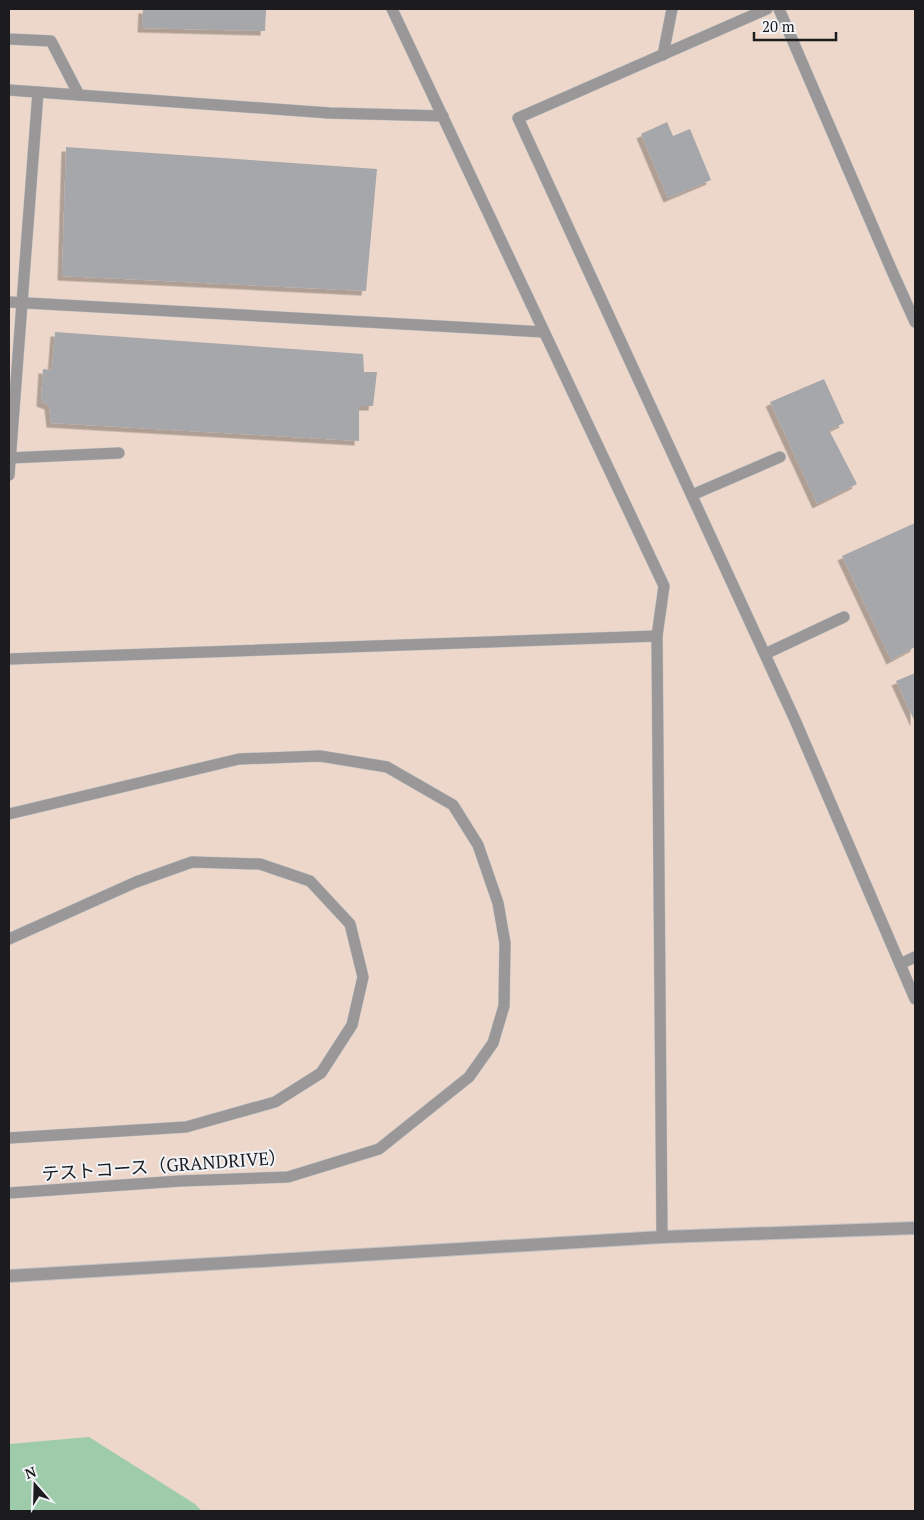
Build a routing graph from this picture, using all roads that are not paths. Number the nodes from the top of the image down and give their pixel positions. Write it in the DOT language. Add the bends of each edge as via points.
graph roads {
  1 [pos="392,9"];
  2 [pos="672,9"];
  3 [pos="767,9"];
  4 [pos="779,9"];
  5 [pos="9,39"];
  6 [pos="662,55"];
  7 [pos="9,90"];
  8 [pos="38,92"];
  9 [pos="79,95"];
  10 [pos="443,116"];
  11 [pos="9,302"];
  12 [pos="22,303"];
  13 [pos="915,322"];
  14 [pos="544,332"];
  15 [pos="119,453"];
  16 [pos="780,456"];
  17 [pos="9,458"];
  18 [pos="9,475"];
  19 [pos="692,495"];
  20 [pos="844,617"];
  21 [pos="657,636"];
  22 [pos="765,654"];
  23 [pos="9,659"];
  24 [pos="9,814"];
  25 [pos="9,939"];
  26 [pos="915,957"];
  27 [pos="900,964"];
  28 [pos="915,998"];
  29 [pos="9,1138"];
  30 [pos="9,1193"];
  31 [pos="915,1228"];
  32 [pos="662,1237"];
  33 [pos="9,1276"];
  1 -- 10 [label="lane"];
  2 -- 6 [label="lane"];
  3 -- 6 [label="lane"];
  4 -- 13 [label="lane"];
  5 -- 9 [label="lane" via="52,41"];
  6 -- 19 [label="lane" via="518,118"];
  7 -- 8 [label="lane"];
  8 -- 9 [label="lane"];
  8 -- 12 [label="lane"];
  9 -- 10 [label="lane" via="329,113"];
  10 -- 14 [label="lane"];
  11 -- 12 [label="lane"];
  12 -- 14 [label="lane"];
  12 -- 17 [label="lane"];
  14 -- 21 [label="lane" via="664,586"];
  15 -- 17 [label="lane"];
  16 -- 19 [label="lane"];
  17 -- 18 [label="lane"];
  19 -- 22 [label="lane"];
  20 -- 22 [label="lane"];
  21 -- 23 [label="lane"];
  21 -- 32 [label="lane"];
  22 -- 27 [label="lane"];
  24 -- 30 [label="lane, テストコース（GRANDRIVE）" via="239,759 320,756 387,767 453,805 478,846 498,904 505,943 504,1006 493,1043 469,1077 379,1149 288,1177"];
  25 -- 29 [label="lane" via="136,882 192,862 260,864 310,881 350,924 363,977 352,1025 321,1073 275,1102 186,1127"];
  26 -- 27 [label="lane"];
  27 -- 28 [label="lane"];
  31 -- 32 [label="street"];
  32 -- 33 [label="street"];
}
